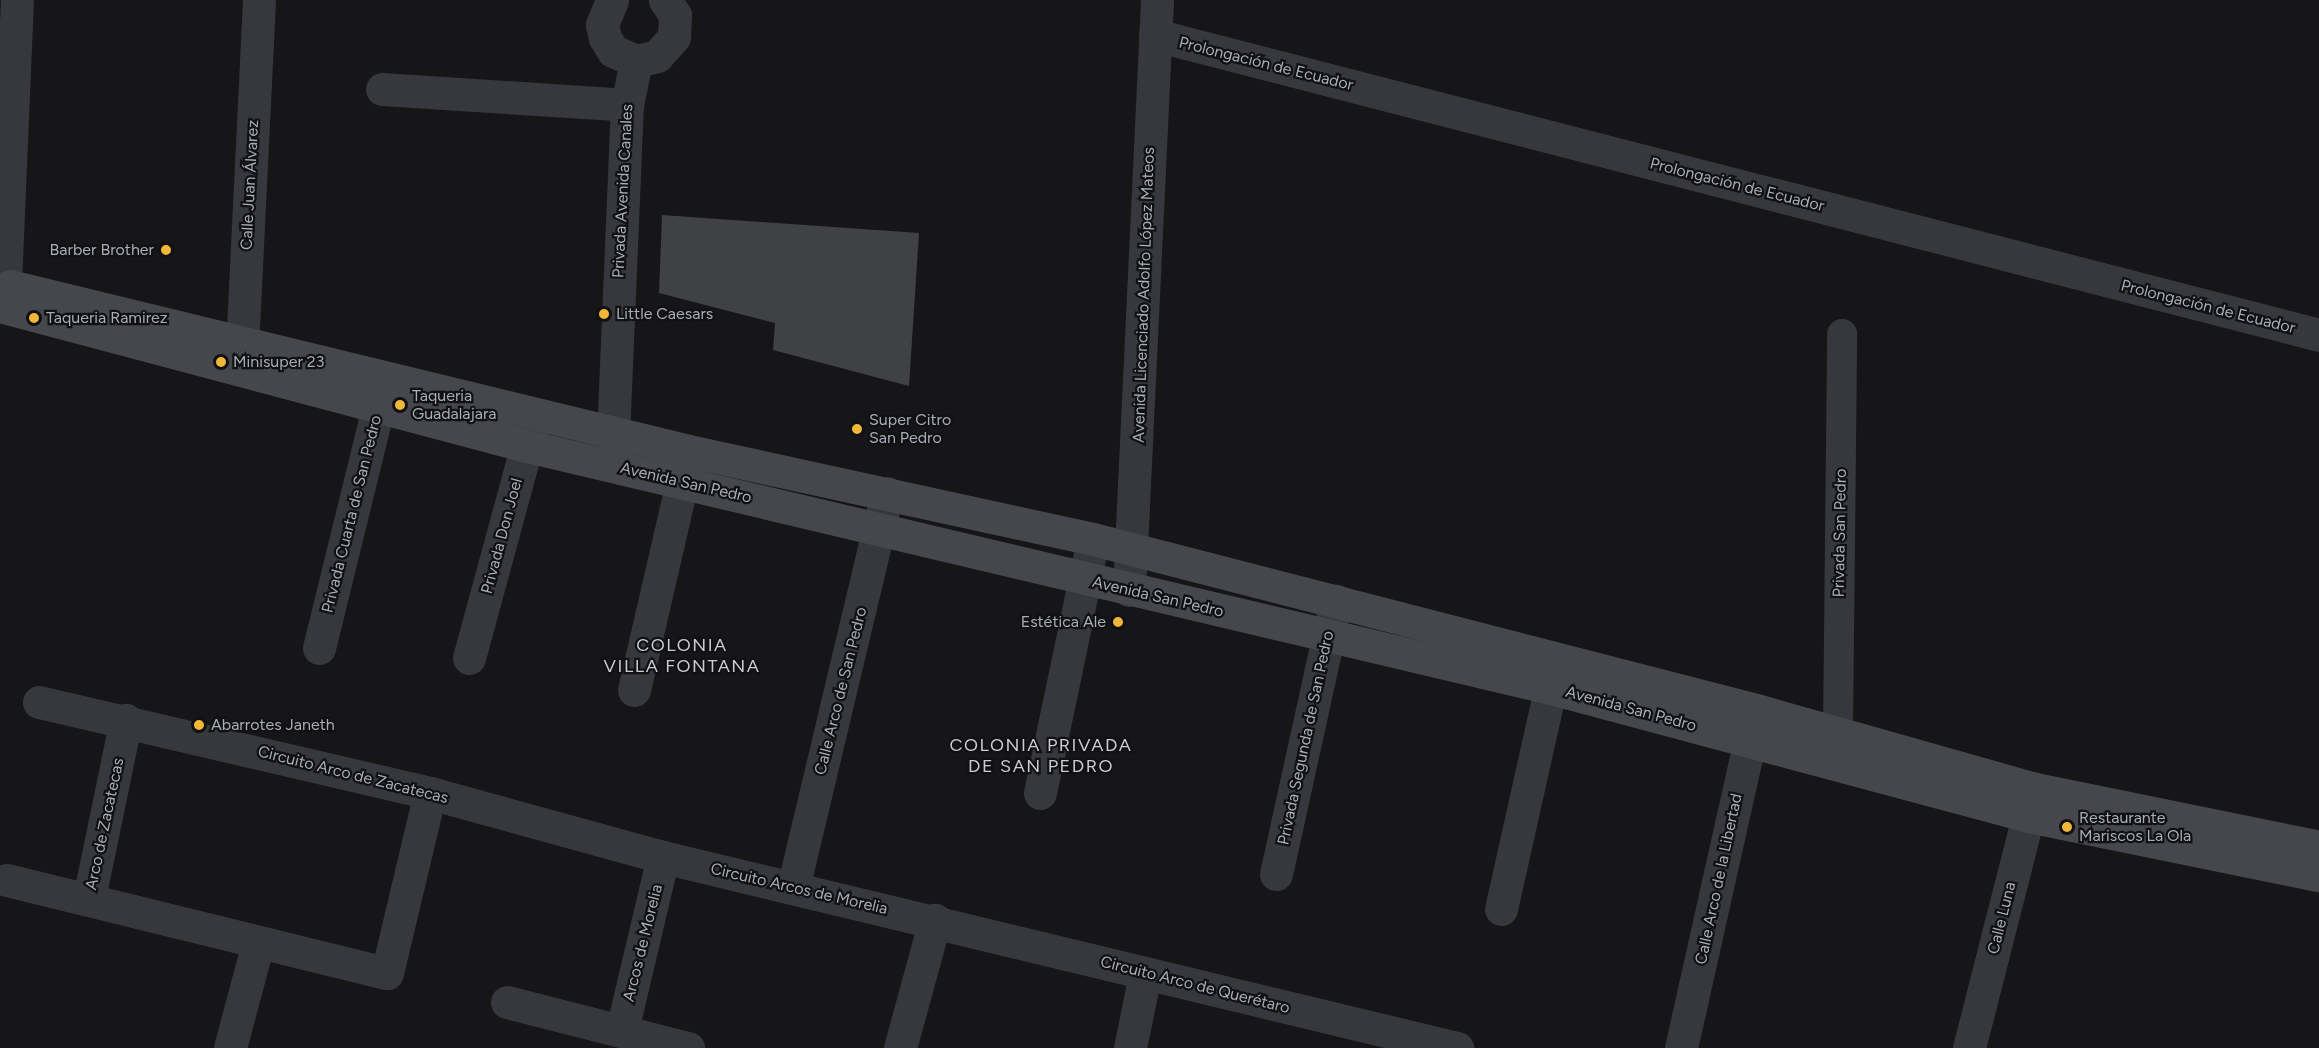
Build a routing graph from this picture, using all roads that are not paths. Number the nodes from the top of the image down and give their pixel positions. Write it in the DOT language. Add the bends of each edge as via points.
graph roads {
  1 [pos="18,0"];
  2 [pos="259,0"];
  3 [pos="612,0"];
  4 [pos="665,0"];
  5 [pos="1157,0"];
  6 [pos="1155,35"];
  7 [pos="636,61"];
  8 [pos="382,89"];
  9 [pos="627,105"];
  10 [pos="1,294"];
  11 [pos="1842,334"];
  12 [pos="2319,335"];
  13 [pos="242,356"];
  14 [pos="382,394"];
  15 [pos="536,413"];
  16 [pos="613,432"];
  17 [pos="527,446"];
  18 [pos="611,466"];
  19 [pos="686,467"];
  20 [pos="887,493"];
  21 [pos="879,530"];
  22 [pos="1093,539"];
  23 [pos="1133,549"];
  24 [pos="1084,579"];
  25 [pos="1129,590"];
  26 [pos="1336,601"];
  27 [pos="1328,638"];
  28 [pos="319,648"];
  29 [pos="469,658"];
  30 [pos="1554,672"];
  31 [pos="634,690"];
  32 [pos="39,702"];
  33 [pos="126,720"];
  34 [pos="1753,725"];
  35 [pos="1838,732"];
  36 [pos="430,793"];
  37 [pos="1040,793"];
  38 [pos="2032,802"];
  39 [pos="2319,847"];
  40 [pos="663,857"];
  41 [pos="1276,874"];
  42 [pos="2319,875"];
  43 [pos="7,880"];
  44 [pos="794,888"];
  45 [pos="89,898"];
  46 [pos="1501,909"];
  47 [pos="934,920"];
  48 [pos="258,943"];
  49 [pos="1145,974"];
  50 [pos="507,1002"];
  51 [pos="622,1030"];
  52 [pos="230,1048"];
  53 [pos="688,1048"];
  54 [pos="900,1048"];
  55 [pos="1130,1048"];
  56 [pos="1456,1048"];
  57 [pos="1681,1048"];
  58 [pos="1969,1048"];
  1 -- 10 [label="street"];
  2 -- 13 [label="street, Calle Juan Álvarez"];
  3 -- 7 [label="street" via="602,25 605,38 613,51"];
  4 -- 7 [label="street" via="675,15 674,37 657,56"];
  5 -- 6 [label="street, Avenida Licenciado Adolfo López Mateos"];
  6 -- 12 [label="street, Prolongación de Ecuador"];
  6 -- 23 [label="street, Avenida Licenciado Adolfo López Mateos"];
  7 -- 9 [label="street, Privada Avenida Canales"];
  8 -- 9 [label="street"];
  9 -- 16 [label="street, Privada Avenida Canales"];
  10 -- 13 [label="main road, Avenida San Pedro"];
  11 -- 35 [label="street, Privada San Pedro"];
  13 -- 14 [label="main road, Avenida San Pedro"];
  14 -- 15 [label="main road, Avenida San Pedro"];
  14 -- 17 [label="main road, Avenida San Pedro"];
  14 -- 28 [label="street, Privada Cuarta de San Pedro"];
  15 -- 16 [label="main road, Avenida San Pedro"];
  15 -- 17 [label="street, Privada Don Joel"];
  16 -- 18 [label="street, Privada Avenida Canales"];
  16 -- 19 [label="main road, Avenida San Pedro"];
  17 -- 18 [label="main road, Avenida San Pedro"];
  17 -- 29 [label="street, Privada Don Joel"];
  18 -- 19 [label="main road, Avenida San Pedro"];
  19 -- 20 [label="main road, Avenida San Pedro"];
  19 -- 21 [label="main road, Avenida San Pedro"];
  19 -- 31 [label="street"];
  20 -- 21 [label="street, Calle Arco de San Pedro"];
  20 -- 22 [label="main road, Avenida San Pedro"];
  21 -- 24 [label="main road, Avenida San Pedro"];
  21 -- 44 [label="street, Calle Arco de San Pedro"];
  22 -- 23 [label="main road, Avenida San Pedro"];
  22 -- 24 [label="street"];
  23 -- 25 [label="street, Avenida Licenciado Adolfo López Mateos"];
  23 -- 26 [label="main road, Avenida San Pedro"];
  24 -- 25 [label="main road, Avenida San Pedro"];
  24 -- 37 [label="street"];
  25 -- 27 [label="main road, Avenida San Pedro"];
  26 -- 27 [label="street, Privada Segunda de San Pedro"];
  26 -- 30 [label="main road, Avenida San Pedro"];
  27 -- 30 [label="main road, Avenida San Pedro"];
  27 -- 41 [label="street, Privada Segunda de San Pedro"];
  30 -- 34 [label="main road, Avenida San Pedro"];
  30 -- 46 [label="street"];
  32 -- 33 [label="street, Circuito Arco de Zacatecas"];
  33 -- 36 [label="street, Circuito Arco de Zacatecas"];
  33 -- 45 [label="street, Arco de Zacatecas"];
  34 -- 35 [label="main road, Avenida San Pedro"];
  34 -- 38 [label="main road, Avenida San Pedro"];
  34 -- 57 [label="street, Calle Arco de la Libertad"];
  35 -- 38 [label="main road, Avenida San Pedro"];
  36 -- 40 [label="street, Circuito Arco de Zacatecas"];
  36 -- 48 [label="street, Arco de Zacatecas" via="387,973"];
  38 -- 39 [label="main road, Avenida San Pedro"];
  38 -- 42 [label="main road, Avenida San Pedro"];
  38 -- 58 [label="street, Calle Luna"];
  40 -- 44 [label="street, Circuito Arcos de Morelia"];
  40 -- 51 [label="street, Arcos de Morelia"];
  43 -- 45 [label="street"];
  44 -- 47 [label="street, Circuito Arcos de Morelia"];
  45 -- 48 [label="street, Arco de Zacatecas"];
  47 -- 49 [label="street, Circuito Arco de Querétaro"];
  47 -- 54 [label="street"];
  48 -- 52 [label="street"];
  49 -- 55 [label="street"];
  49 -- 56 [label="street, Circuito Arco de Querétaro"];
  50 -- 51 [label="street"];
  51 -- 53 [label="street"];
}
